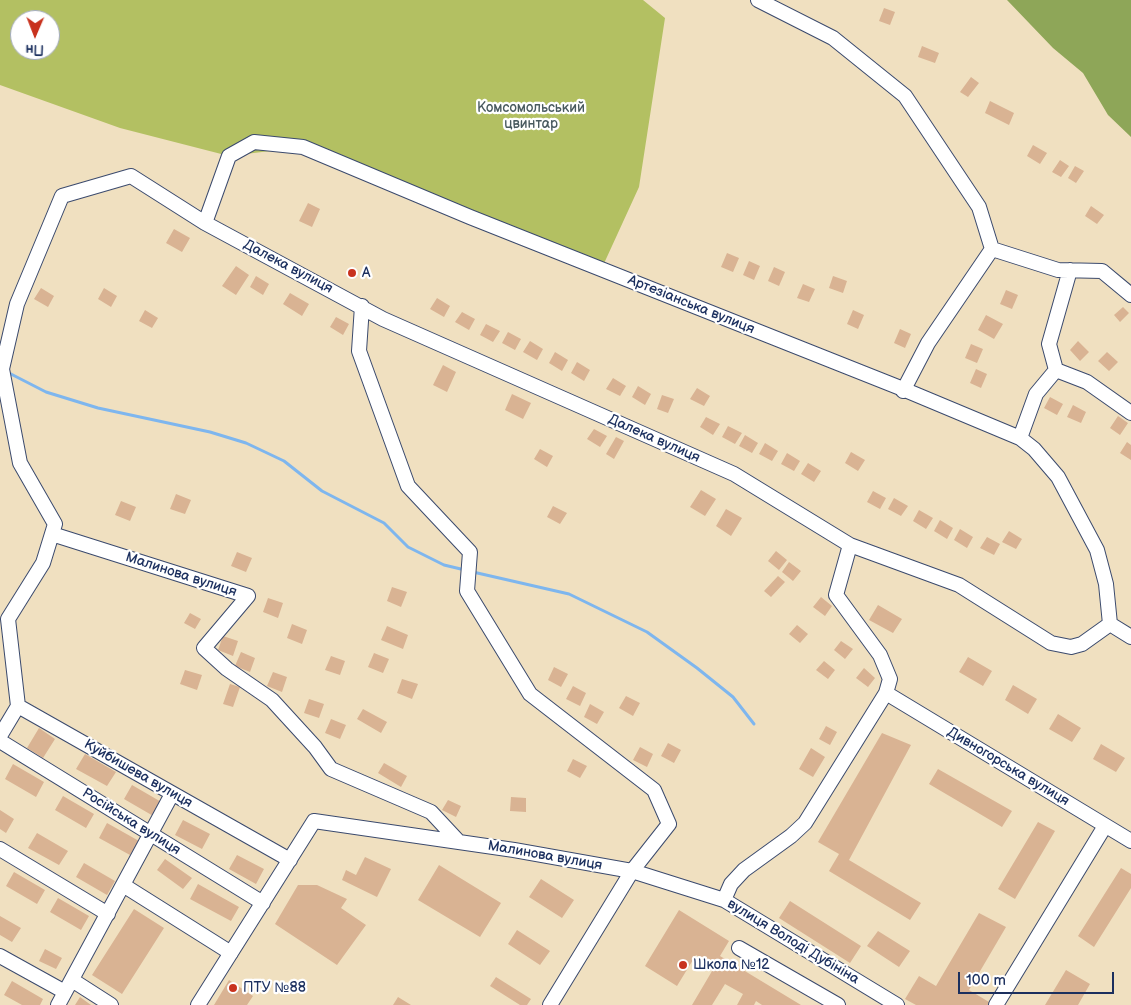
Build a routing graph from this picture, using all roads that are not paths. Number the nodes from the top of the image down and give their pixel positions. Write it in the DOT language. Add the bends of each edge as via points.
graph roads {
  1 [pos="758,0"];
  2 [pos="205,223"];
  3 [pos="992,249"];
  4 [pos="1070,270"];
  5 [pos="1131,295"];
  6 [pos="362,306"];
  7 [pos="1056,370"];
  8 [pos="903,391"];
  9 [pos="1131,413"];
  10 [pos="1020,438"];
  11 [pos="52,534"];
  12 [pos="850,545"];
  13 [pos="1110,624"];
  14 [pos="1131,637"];
  15 [pos="886,693"];
  16 [pos="18,706"];
  17 [pos="0,736"];
  18 [pos="0,741"];
  19 [pos="172,794"];
  20 [pos="1105,826"];
  21 [pos="151,834"];
  22 [pos="1131,841"];
  23 [pos="459,842"];
  24 [pos="0,849"];
  25 [pos="290,860"];
  26 [pos="632,871"];
  27 [pos="123,885"];
  28 [pos="724,900"];
  29 [pos="263,903"];
  30 [pos="108,914"];
  31 [pos="739,948"];
  32 [pos="232,953"];
  33 [pos="0,956"];
  34 [pos="69,986"];
  35 [pos="892,1004"];
  36 [pos="58,1005"];
  37 [pos="111,1005"];
  38 [pos="198,1005"];
  39 [pos="550,1005"];
  40 [pos="838,1005"];
  41 [pos="996,1005"];
  1 -- 3 [label="street" via="833,38 904,96 979,207"];
  2 -- 6 [label="street, Далека вулиця"];
  2 -- 8 [label="street, Артезіанська вулиця" via="229,156 254,142 303,147"];
  2 -- 11 [label="street, Далека вулиця" via="131,176 62,196 17,304 2,370 20,463 55,524"];
  3 -- 4 [label="street" via="1058,270"];
  3 -- 8 [label="street" via="928,343"];
  4 -- 5 [label="street" via="1102,271"];
  4 -- 7 [label="street" via="1049,344"];
  6 -- 12 [label="street, Далека вулиця" via="383,319 734,474"];
  6 -- 26 [label="street" via="358,351 408,486 470,552 467,591 530,694 654,790 669,824"];
  7 -- 9 [label="street" via="1087,382"];
  7 -- 10 [label="street" via="1036,394"];
  8 -- 10 [label="street, Артезіанська вулиця"];
  10 -- 13 [label="street, Артезіанська вулиця" via="1058,477 1097,550 1103,568"];
  11 -- 16 [label="street, Далека вулиця" via="43,563 8,618"];
  11 -- 23 [label="street, Малинова вулиця" via="248,596 204,648 227,670 272,700 331,769 431,812"];
  12 -- 13 [label="street, Далека вулиця" via="959,585 1051,643 1071,647 1082,644"];
  12 -- 15 [label="street" via="836,595 880,655 890,679"];
  13 -- 14 [label="street"];
  15 -- 20 [label="street, Дивногорська вулиця"];
  15 -- 28 [label="street" via="805,823 744,870 731,884"];
  16 -- 17 [label="street"];
  16 -- 19 [label="street, Куйбишева вулиця"];
  18 -- 21 [label="street, Російська вулиця"];
  19 -- 21 [label="street"];
  19 -- 25 [label="street, Куйбишева вулиця"];
  20 -- 22 [label="street, Дивногорська вулиця"];
  20 -- 41 [label="street"];
  21 -- 27 [label="street"];
  21 -- 29 [label="street, Російська вулиця"];
  23 -- 25 [label="street, Малинова вулиця" via="314,821"];
  23 -- 26 [label="street, Малинова вулиця"];
  24 -- 30 [label="street"];
  25 -- 29 [label="street, Малинова вулиця"];
  26 -- 28 [label="street, вулиця Володі Дубініна"];
  26 -- 39 [label="street"];
  27 -- 30 [label="street"];
  27 -- 32 [label="street"];
  28 -- 35 [label="street, вулиця Володі Дубініна"];
  29 -- 32 [label="street, Малинова вулиця"];
  30 -- 34 [label="street"];
  31 -- 40 [label="street"];
  32 -- 38 [label="street, Малинова вулиця"];
  33 -- 34 [label="street"];
  34 -- 36 [label="street"];
  34 -- 37 [label="street"];
}
